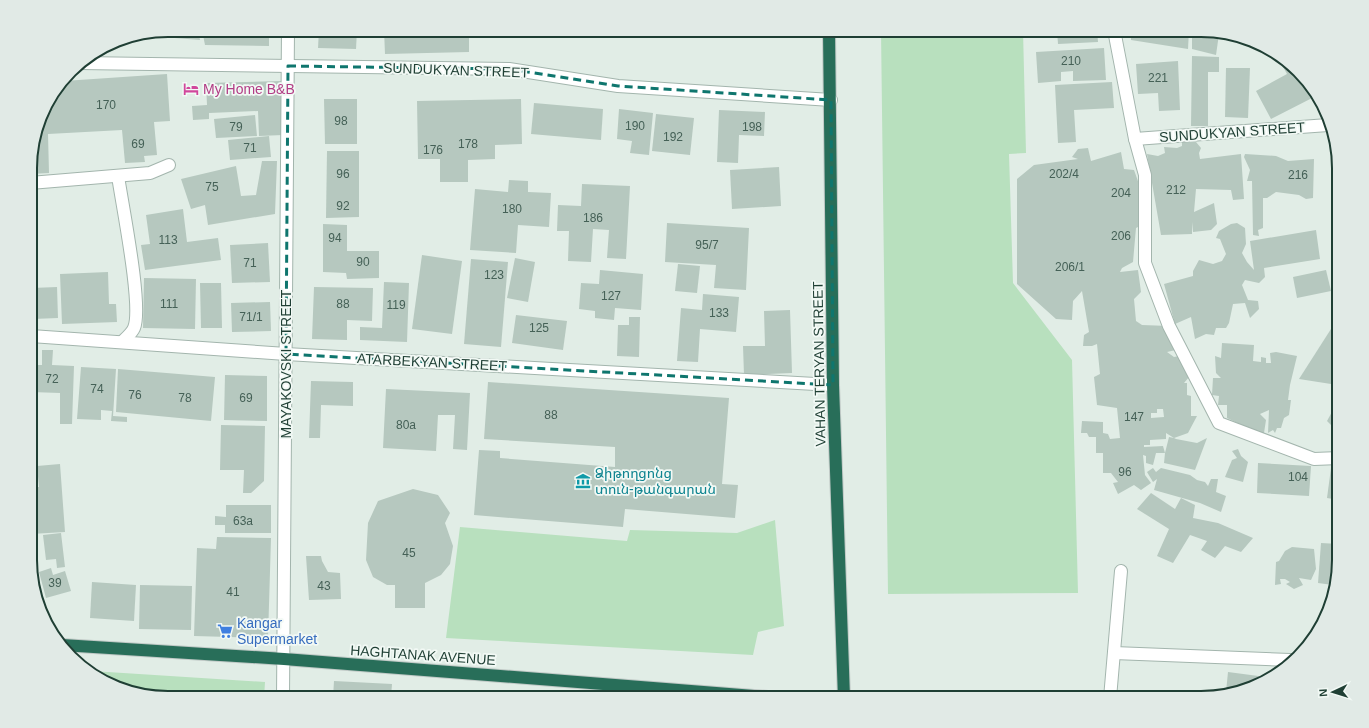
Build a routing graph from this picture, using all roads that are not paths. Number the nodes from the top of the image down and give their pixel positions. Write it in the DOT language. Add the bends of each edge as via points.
graph roads {
  1 [pos="288,37"];
  2 [pos="829,37"];
  3 [pos="1115,37"];
  4 [pos="90,63"];
  5 [pos="288,66"];
  6 [pos="830,100"];
  7 [pos="1325,125"];
  8 [pos="1135,139"];
  9 [pos="169,165"];
  10 [pos="118,176"];
  11 [pos="37,182"];
  12 [pos="37,336"];
  13 [pos="122,342"];
  14 [pos="286,354"];
  15 [pos="833,385"];
  16 [pos="1332,458"];
  17 [pos="1121,571"];
  18 [pos="69,645"];
  19 [pos="1114,653"];
  20 [pos="284,659"];
  21 [pos="1286,660"];
  22 [pos="283,691"];
  23 [pos="692,691"];
  24 [pos="844,691"];
  25 [pos="1111,691"];
  1 -- 5 [label="street, MAYAKOVSKI STREET"];
  2 -- 6 [label="highway, VAHAN TERYAN STREET"];
  3 -- 8 [label="street"];
  4 -- 5 [label="street, SUNDUKYAN STREET"];
  5 -- 6 [label="street, SUNDUKYAN STREET" via="509,69 618,86"];
  5 -- 14 [label="street, MAYAKOVSKI STREET"];
  6 -- 15 [label="highway, VAHAN TERYAN STREET"];
  7 -- 8 [label="street, SUNDUKYAN STREET"];
  8 -- 16 [label="street" via="1145,175 1145,263 1168,326 1219,423 1314,459"];
  9 -- 10 [label="street" via="150,173"];
  10 -- 11 [label="street"];
  10 -- 13 [label="street" via="136,313 134,328"];
  12 -- 13 [label="street, ATARBEKYAN STREET"];
  13 -- 14 [label="street, ATARBEKYAN STREET"];
  14 -- 15 [label="street, ATARBEKYAN STREET"];
  14 -- 20 [label="street, MAYAKOVSKI STREET"];
  15 -- 24 [label="highway, VAHAN TERYAN STREET"];
  17 -- 19 [label="street"];
  18 -- 20 [label="highway, HAGHTANAK AVENUE"];
  19 -- 21 [label="street"];
  19 -- 25 [label="street"];
  20 -- 22 [label="street, MAYAKOVSKI STREET"];
  20 -- 23 [label="highway, HAGHTANAK AVENUE"];
}
